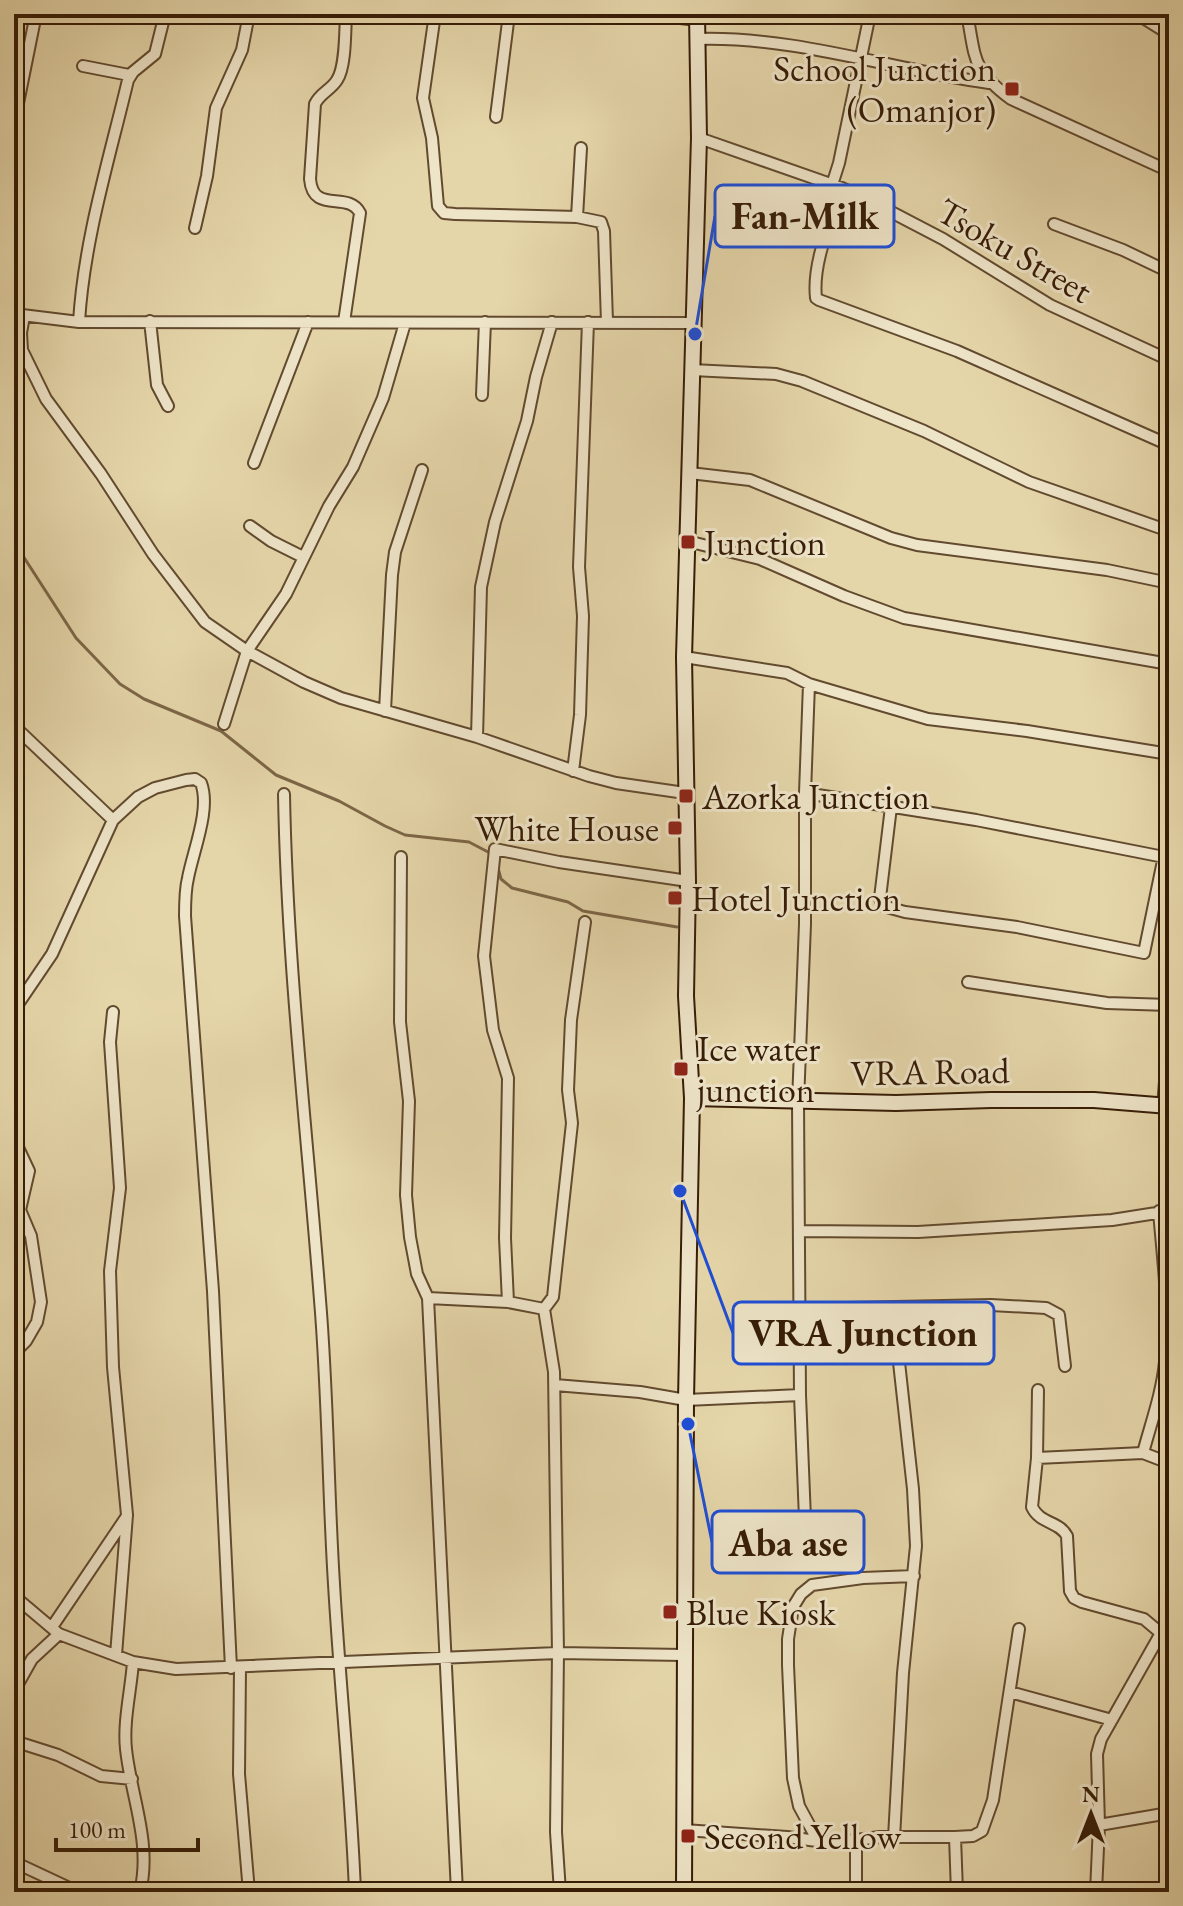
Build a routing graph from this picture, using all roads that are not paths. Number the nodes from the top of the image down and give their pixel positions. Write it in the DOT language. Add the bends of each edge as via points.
graph roads {
  1 [pos="36,14"];
  2 [pos="165,14"];
  3 [pos="249,14"];
  4 [pos="346,14"];
  5 [pos="435,14"];
  6 [pos="509,14"];
  7 [pos="646,14"];
  8 [pos="870,14"];
  9 [pos="1137,14"];
  10 [pos="968,15"];
  11 [pos="697,17"];
  12 [pos="1169,34"];
  13 [pos="698,39"];
  14 [pos="861,58"];
  15 [pos="83,66"];
  16 [pos="129,75"];
  17 [pos="989,83"];
  18 [pos="496,117"];
  19 [pos="14,123"];
  20 [pos="699,138"];
  21 [pos="581,148"];
  22 [pos="1169,171"];
  23 [pos="837,186"];
  24 [pos="577,217"];
  25 [pos="1054,224"];
  26 [pos="195,228"];
  27 [pos="1169,272"];
  28 [pos="19,315"];
  29 [pos="150,321"];
  30 [pos="79,322"];
  31 [pos="308,322"];
  32 [pos="344,322"];
  33 [pos="485,322"];
  34 [pos="552,322"];
  35 [pos="588,322"];
  36 [pos="607,322"];
  37 [pos="405,323"];
  38 [pos="694,323"];
  39 [pos="1169,360"];
  40 [pos="692,370"];
  41 [pos="482,395"];
  42 [pos="168,406"];
  43 [pos="1169,445"];
  44 [pos="254,463"];
  45 [pos="422,470"];
  46 [pos="690,473"];
  47 [pos="250,526"];
  48 [pos="1169,531"];
  49 [pos="687,541"];
  50 [pos="303,557"];
  51 [pos="1169,583"];
  52 [pos="247,651"];
  53 [pos="684,657"];
  54 [pos="1169,664"];
  55 [pos="809,684"];
  56 [pos="385,711"];
  57 [pos="224,724"];
  58 [pos="14,726"];
  59 [pos="477,737"];
  60 [pos="1169,754"];
  61 [pos="573,771"];
  62 [pos="685,793"];
  63 [pos="805,793"];
  64 [pos="284,794"];
  65 [pos="891,807"];
  66 [pos="113,820"];
  67 [pos="401,857"];
  68 [pos="1166,857"];
  69 [pos="688,881"];
  70 [pos="585,922"];
  71 [pos="968,982"];
  72 [pos="1169,1005"];
  73 [pos="14,1010"];
  74 [pos="113,1012"];
  75 [pos="1169,1033"];
  76 [pos="692,1098"];
  77 [pos="798,1102"];
  78 [pos="1166,1106"];
  79 [pos="14,1139"];
  80 [pos="1164,1211"];
  81 [pos="801,1231"];
  82 [pos="428,1298"];
  83 [pos="508,1302"];
  84 [pos="893,1308"];
  85 [pos="544,1309"];
  86 [pos="800,1309"];
  87 [pos="14,1353"];
  88 [pos="1065,1366"];
  89 [pos="555,1385"];
  90 [pos="1038,1390"];
  91 [pos="800,1395"];
  92 [pos="686,1400"];
  93 [pos="1143,1453"];
  94 [pos="1037,1458"];
  95 [pos="1169,1463"];
  96 [pos="127,1515"];
  97 [pos="805,1519"];
  98 [pos="914,1576"];
  99 [pos="14,1596"];
  100 [pos="1019,1629"];
  101 [pos="56,1630"];
  102 [pos="1167,1637"];
  103 [pos="558,1653"];
  104 [pos="116,1655"];
  105 [pos="684,1655"];
  106 [pos="447,1657"];
  107 [pos="340,1661"];
  108 [pos="133,1662"];
  109 [pos="235,1668"];
  110 [pos="14,1691"];
  111 [pos="1010,1692"];
  112 [pos="1112,1720"];
  113 [pos="14,1741"];
  114 [pos="132,1779"];
  115 [pos="1169,1813"];
  116 [pos="1099,1825"];
  117 [pos="684,1830"];
  118 [pos="955,1837"];
  119 [pos="894,1838"];
  120 [pos="856,1840"];
  121 [pos="819,1843"];
  122 [pos="14,1862"];
  123 [pos="78,1892"];
  124 [pos="140,1892"];
  125 [pos="249,1892"];
  126 [pos="355,1892"];
  127 [pos="457,1892"];
  128 [pos="560,1892"];
  129 [pos="684,1892"];
  130 [pos="856,1892"];
  131 [pos="957,1892"];
  132 [pos="1096,1892"];
  1 -- 19 [label="street"];
  2 -- 16 [label="street" via="155,54"];
  3 -- 26 [label="street" via="242,50 216,108"];
  4 -- 32 [label="street" via="341,74 315,104 310,179 315,196 350,204 360,213"];
  5 -- 24 [label="street" via="423,98 438,206 455,214"];
  6 -- 18 [label="street"];
  7 -- 11 [label="street"];
  8 -- 14 [label="street"];
  9 -- 12 [label="street"];
  10 -- 17 [label="street" via="976,59"];
  11 -- 13 [label="street"];
  13 -- 14 [label="street" via="755,39"];
  13 -- 20 [label="street"];
  14 -- 17 [label="street"];
  14 -- 23 [label="street"];
  15 -- 16 [label="street"];
  16 -- 30 [label="street" via="93,224"];
  17 -- 22 [label="street" via="1011,99"];
  20 -- 23 [label="street, Tsoku Street"];
  20 -- 38 [label="street"];
  21 -- 24 [label="street"];
  23 -- 39 [label="street, Tsoku Street" via="943,239 1050,305"];
  23 -- 43 [label="street" via="819,260 816,298 957,351"];
  24 -- 36 [label="street" via="603,225"];
  25 -- 27 [label="street"];
  28 -- 30 [label="street"];
  28 -- 52 [label="street" via="22,350 46,399 205,622"];
  29 -- 30 [label="street"];
  29 -- 31 [label="street"];
  29 -- 42 [label="street" via="157,385"];
  31 -- 32 [label="street"];
  31 -- 44 [label="street"];
  32 -- 37 [label="street"];
  33 -- 34 [label="street"];
  33 -- 37 [label="street"];
  33 -- 41 [label="street"];
  34 -- 35 [label="street"];
  34 -- 59 [label="street" via="481,587"];
  35 -- 36 [label="street"];
  35 -- 61 [label="street" via="579,567 580,715"];
  36 -- 38 [label="street"];
  37 -- 50 [label="street" via="383,398"];
  38 -- 40 [label="street"];
  40 -- 46 [label="street"];
  40 -- 48 [label="street" via="762,372 802,381 1029,482"];
  45 -- 56 [label="street" via="392,575"];
  46 -- 49 [label="street"];
  46 -- 51 [label="street" via="750,480 917,545"];
  47 -- 50 [label="street"];
  49 -- 53 [label="street"];
  49 -- 54 [label="street" via="760,559 904,618"];
  50 -- 52 [label="street" via="286,594"];
  52 -- 56 [label="street" via="304,682"];
  52 -- 57 [label="street"];
  53 -- 55 [label="street" via="787,673"];
  53 -- 62 [label="street"];
  55 -- 60 [label="street" via="928,719"];
  55 -- 63 [label="street"];
  56 -- 59 [label="street"];
  58 -- 66 [label="street"];
  59 -- 61 [label="street"];
  61 -- 62 [label="street"];
  62 -- 69 [label="street"];
  63 -- 65 [label="street"];
  63 -- 77 [label="street"];
  64 -- 107 [label="street" via="287,914 327,1396"];
  65 -- 68 [label="street"];
  65 -- 68 [label="street" via="880,898 883,906 905,912 1017,927 1144,953"];
  66 -- 73 [label="street" via="52,954"];
  66 -- 109 [label="street" via="155,788 195,779 204,791 185,916"];
  67 -- 82 [label="street" via="400,1022 409,1101 406,1195 417,1274"];
  69 -- 76 [label="street" via="686,996"];
  69 -- 83 [label="street" via="495,849 484,956 493,1030 508,1078"];
  70 -- 85 [label="street" via="569,1041 572,1111 565,1196 553,1297"];
  71 -- 72 [label="street" via="1107,1003"];
  74 -- 96 [label="street" via="111,1063 120,1188 110,1271"];
  75 -- 78 [label="street"];
  76 -- 77 [label="street, VRA Road"];
  76 -- 92 [label="street"];
  77 -- 78 [label="street, VRA Road" via="1042,1099"];
  77 -- 81 [label="street"];
  79 -- 87 [label="street" via="29,1171 20,1210 31,1236 41,1302 37,1322"];
  80 -- 81 [label="street" via="1112,1220 918,1232"];
  80 -- 93 [label="street" via="1165,1361"];
  81 -- 86 [label="street"];
  82 -- 83 [label="street"];
  82 -- 106 [label="street"];
  83 -- 85 [label="street"];
  84 -- 86 [label="street"];
  84 -- 88 [label="street" via="1046,1308 1059,1315"];
  84 -- 98 [label="street" via="913,1489"];
  85 -- 89 [label="street"];
  86 -- 91 [label="street"];
  89 -- 92 [label="street"];
  89 -- 103 [label="street"];
  90 -- 94 [label="street"];
  91 -- 92 [label="street"];
  91 -- 97 [label="street"];
  92 -- 105 [label="street"];
  93 -- 94 [label="street"];
  93 -- 95 [label="street"];
  94 -- 102 [label="street" via="1032,1507 1067,1536 1068,1584 1074,1598 1132,1613"];
  96 -- 101 [label="street"];
  96 -- 104 [label="street"];
  98 -- 119 [label="street"];
  98 -- 121 [label="street" via="812,1585 793,1607 788,1639 793,1778 799,1806"];
  99 -- 101 [label="street"];
  100 -- 111 [label="street"];
  101 -- 104 [label="street"];
  101 -- 110 [label="street"];
  102 -- 112 [label="street"];
  103 -- 105 [label="street"];
  103 -- 106 [label="street"];
  103 -- 128 [label="street"];
  104 -- 108 [label="street"];
  105 -- 117 [label="street"];
  106 -- 107 [label="street"];
  106 -- 127 [label="street"];
  107 -- 109 [label="street"];
  107 -- 126 [label="street"];
  108 -- 109 [label="street" via="176,1669"];
  108 -- 114 [label="street" via="125,1744"];
  109 -- 125 [label="street"];
  111 -- 112 [label="street"];
  111 -- 118 [label="street" via="986,1823 973,1836"];
  112 -- 116 [label="street" via="1097,1754"];
  113 -- 114 [label="street" via="101,1776"];
  114 -- 124 [label="street" via="142,1825"];
  115 -- 116 [label="street"];
  116 -- 132 [label="street"];
  117 -- 121 [label="street"];
  117 -- 129 [label="street"];
  118 -- 119 [label="street"];
  118 -- 131 [label="street"];
  119 -- 120 [label="street"];
  120 -- 121 [label="street"];
  120 -- 130 [label="street"];
  122 -- 123 [label="street"];
}
